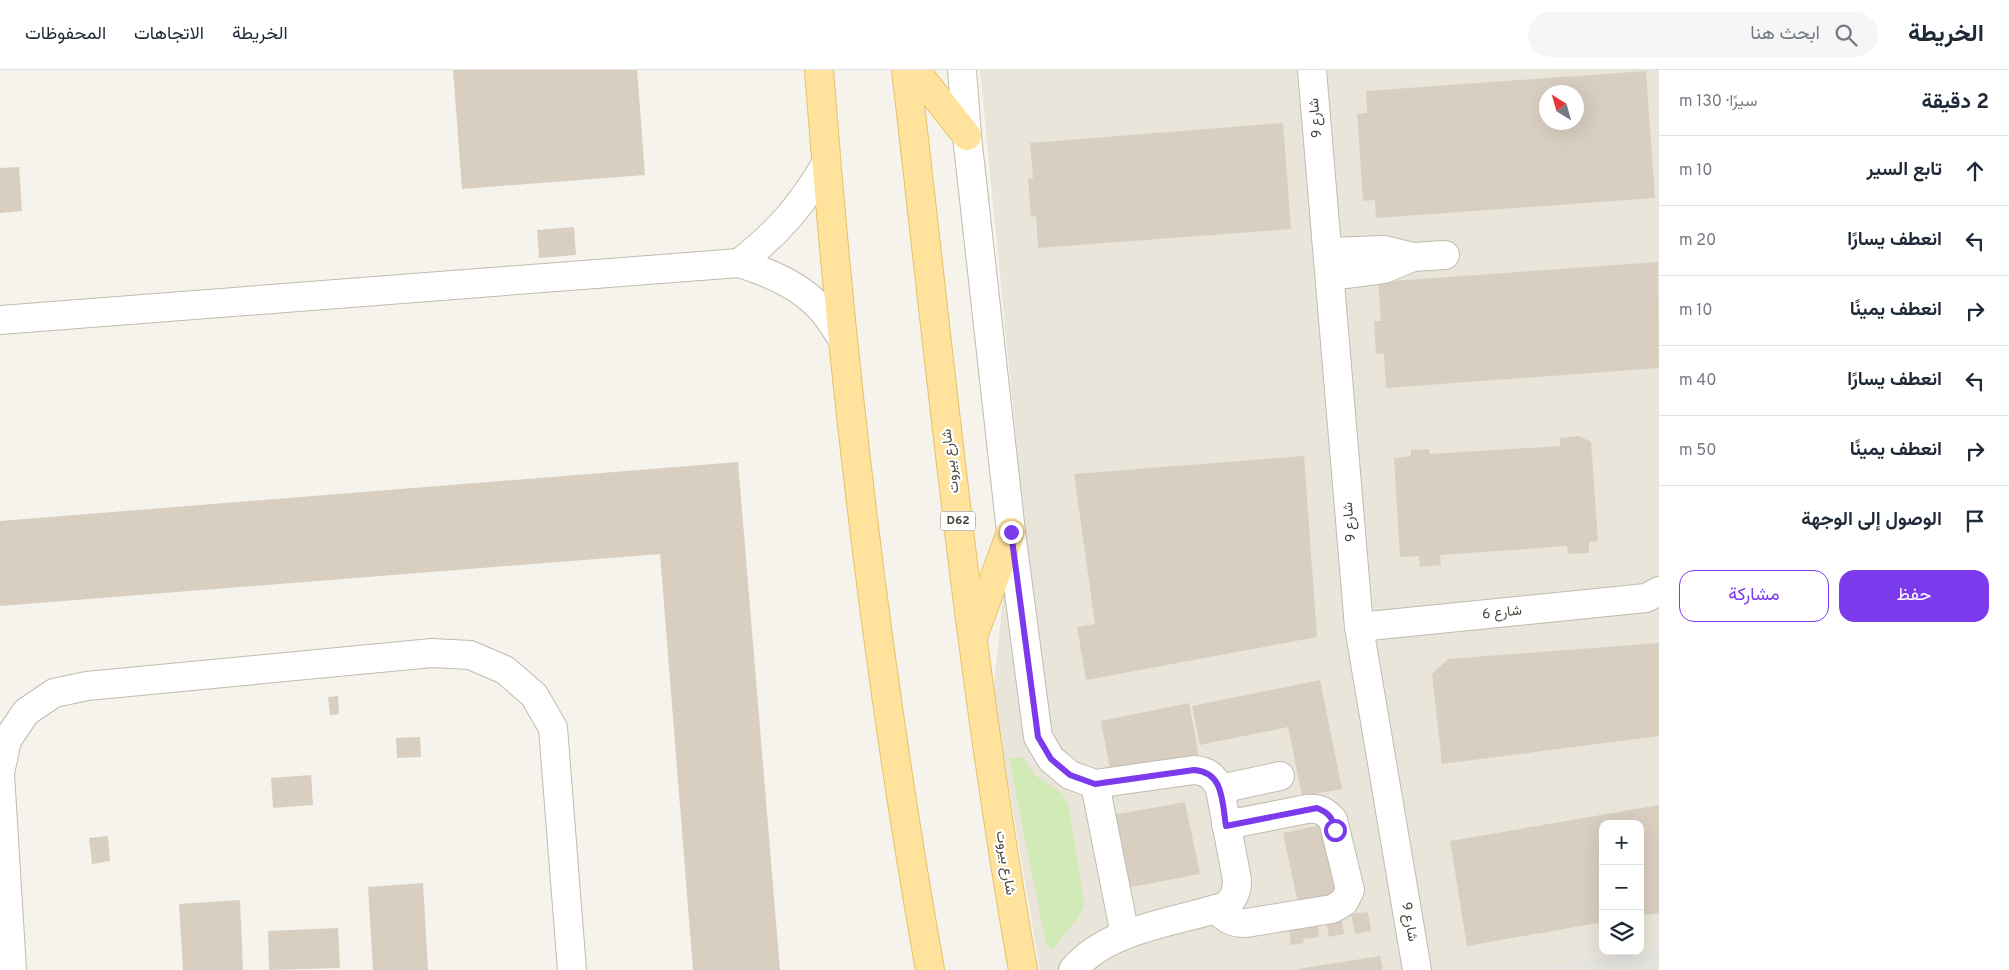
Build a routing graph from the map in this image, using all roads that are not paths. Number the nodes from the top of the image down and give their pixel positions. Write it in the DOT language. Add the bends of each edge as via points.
graph roads {
  1 [pos="819,70"];
  2 [pos="906,70"];
  3 [pos="915,70"];
  4 [pos="962,70"];
  5 [pos="1312,70"];
  6 [pos="967,136"];
  7 [pos="826,164"];
  8 [pos="1445,255"];
  9 [pos="739,263"];
  10 [pos="1329,264"];
  11 [pos="0,320"];
  12 [pos="841,337"];
  13 [pos="1011,532"];
  14 [pos="1655,597"];
  15 [pos="1359,627"];
  16 [pos="972,640"];
  17 [pos="0,774"];
  18 [pos="1280,776"];
  19 [pos="1095,784"];
  20 [pos="1220,789"];
  21 [pos="1226,826"];
  22 [pos="1216,909"];
  23 [pos="1125,934"];
  24 [pos="12,970"];
  25 [pos="572,970"];
  26 [pos="930,970"];
  27 [pos="1023,970"];
  28 [pos="1073,970"];
  29 [pos="1417,970"];
  1 -- 7 [label="main road"];
  2 -- 16 [label="main road, شارع بيروت / D62"];
  3 -- 6 [label="main road"];
  4 -- 6 [label="street"];
  5 -- 10 [label="street, شارع 9"];
  6 -- 13 [label="street"];
  7 -- 9 [label="street" via="789,219"];
  7 -- 12 [label="main road"];
  8 -- 10 [label="street" via="1413,257 1384,269"];
  9 -- 11 [label="street"];
  9 -- 12 [label="street" via="770,273 798,289 823,310"];
  10 -- 15 [label="street, شارع 9"];
  12 -- 26 [label="main road" via="889,722"];
  13 -- 16 [label="main road"];
  13 -- 19 [label="street" via="1038,737 1051,759 1070,775"];
  14 -- 15 [label="street, شارع 6"];
  15 -- 29 [label="street, شارع 9"];
  16 -- 27 [label="main road, شارع بيروت / D62"];
  17 -- 24 [label="street"];
  17 -- 25 [label="street" via="7,740 26,712 54,692 87,686 432,653 470,655 505,670 534,695 553,728"];
  18 -- 20 [label="street"];
  19 -- 20 [label="street" via="1194,770 1210,775"];
  19 -- 23 [label="street"];
  20 -- 21 [label="street"];
  21 -- 22 [label="street" via="1237,890 1233,900"];
  21 -- 22 [label="street" via="1308,809 1327,812 1333,820 1350,890 1344,902 1332,908 1246,923 1229,921"];
  22 -- 23 [label="street"];
  23 -- 28 [label="street" via="1099,948"];
}
